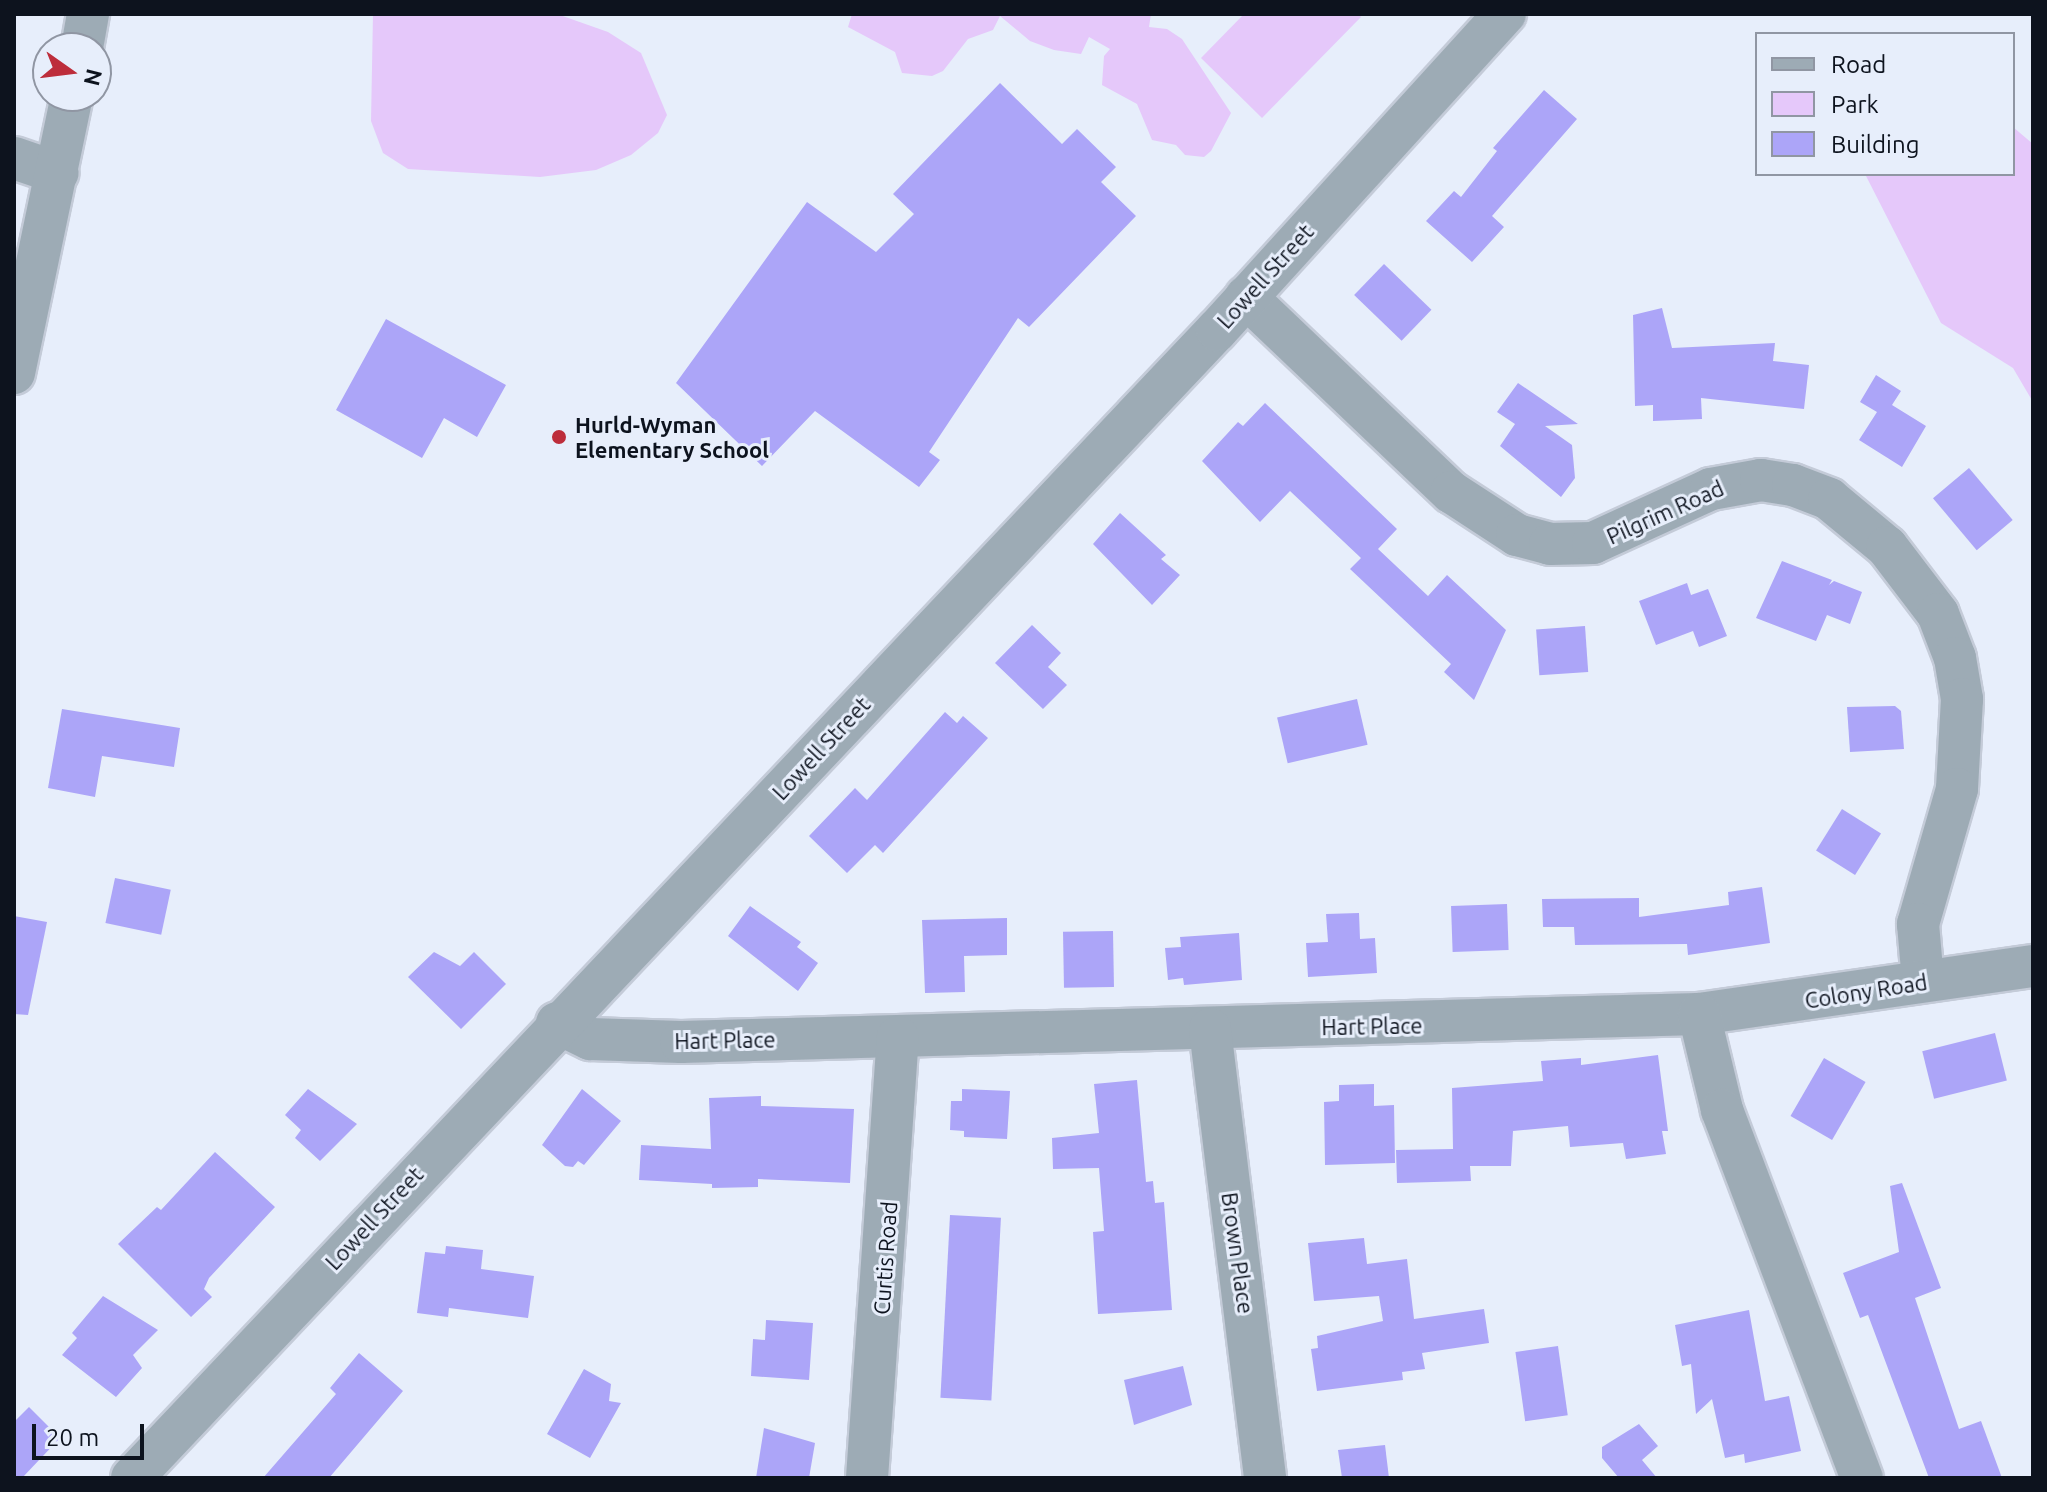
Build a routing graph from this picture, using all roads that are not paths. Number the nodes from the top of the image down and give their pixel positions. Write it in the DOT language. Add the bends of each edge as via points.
graph roads {
  1 [pos="1505,14"];
  2 [pos="69,112"];
  3 [pos="14,158"];
  4 [pos="58,173"];
  5 [pos="1246,297"];
  6 [pos="14,373"];
  7 [pos="2033,966"];
  8 [pos="1923,981"];
  9 [pos="1699,1014"];
  10 [pos="557,1023"];
  11 [pos="1210,1029"];
  12 [pos="898,1037"];
  13 [pos="132,1478"];
  14 [pos="867,1478"];
  15 [pos="1265,1478"];
  16 [pos="1862,1478"];
  1 -- 5 [label="street, Lowell Street"];
  2 -- 4 [label="street"];
  3 -- 4 [label="street"];
  4 -- 6 [label="street"];
  5 -- 8 [label="street, Pilgrim Road" via="1451,492 1517,535 1560,545 1593,543 1711,489 1761,480 1829,499 1887,547 1938,614 1955,658 1962,699 1957,789 1918,924"];
  5 -- 10 [label="street, Lowell Street"];
  7 -- 8 [label="street, Colony Road"];
  8 -- 9 [label="street, Colony Road"];
  9 -- 11 [label="street, Hart Place"];
  9 -- 16 [label="street" via="1722,1110"];
  10 -- 12 [label="street, Hart Place" via="604,1040"];
  10 -- 13 [label="street, Lowell Street"];
  11 -- 12 [label="street, Hart Place"];
  11 -- 15 [label="street, Brown Place"];
  12 -- 14 [label="street, Curtis Road"];
}
